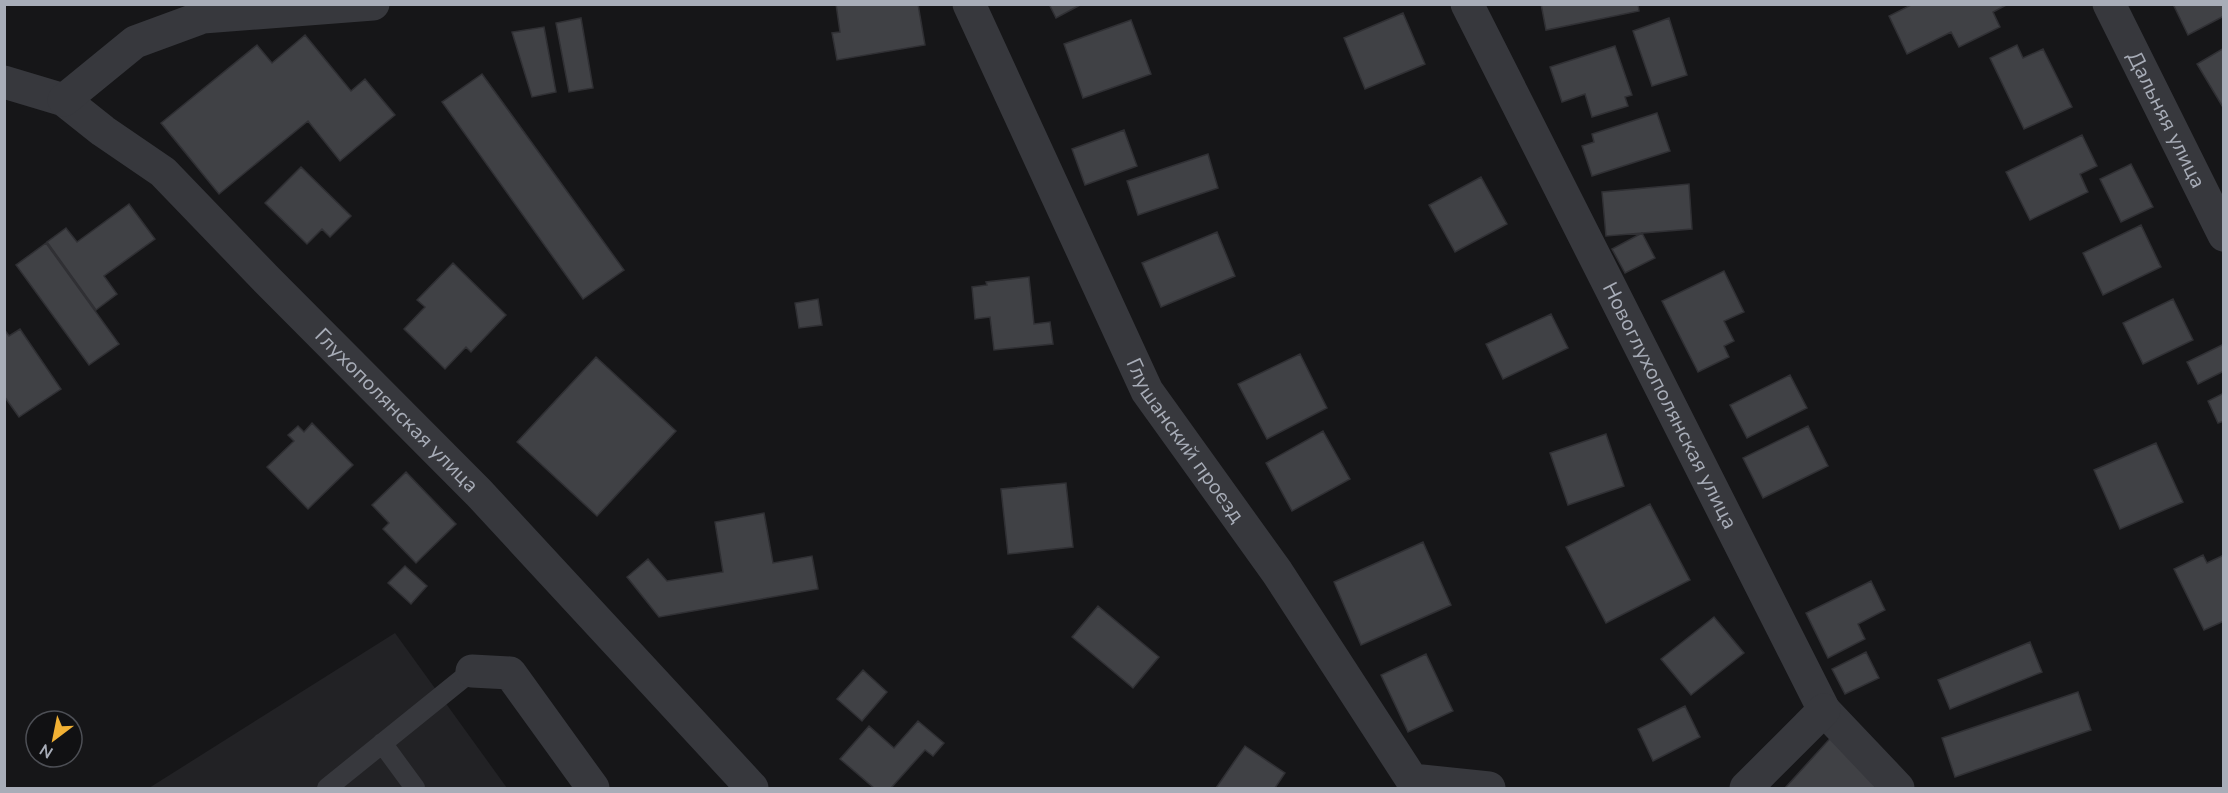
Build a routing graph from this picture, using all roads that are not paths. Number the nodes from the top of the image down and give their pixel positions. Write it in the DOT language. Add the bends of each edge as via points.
graph roads {
  1 [pos="373,4"];
  2 [pos="969,4"];
  3 [pos="1467,4"];
  4 [pos="2109,4"];
  5 [pos="4,81"];
  6 [pos="64,100"];
  7 [pos="2223,235"];
  8 [pos="472,671"];
  9 [pos="1824,710"];
  10 [pos="382,743"];
  11 [pos="327,789"];
  12 [pos="416,789"];
  13 [pos="593,789"];
  14 [pos="752,789"];
  15 [pos="1489,789"];
  16 [pos="1746,789"];
  17 [pos="1898,789"];
  1 -- 6 [label="street" via="203,17 135,42"];
  2 -- 15 [label="street, Глушанский проезд" via="1147,391 1277,572 1412,780"];
  3 -- 9 [label="street, Новоглухополянская улица"];
  4 -- 7 [label="street, Дальняя улица"];
  5 -- 6 [label="street, Глухополянская улица"];
  6 -- 14 [label="street, Глухополянская улица" via="163,172 479,493"];
  8 -- 10 [label="lane"];
  8 -- 13 [label="street" via="510,673"];
  9 -- 16 [label="street"];
  9 -- 17 [label="street, Новоглухополянская улица"];
  10 -- 11 [label="lane"];
  10 -- 12 [label="lane"];
}
